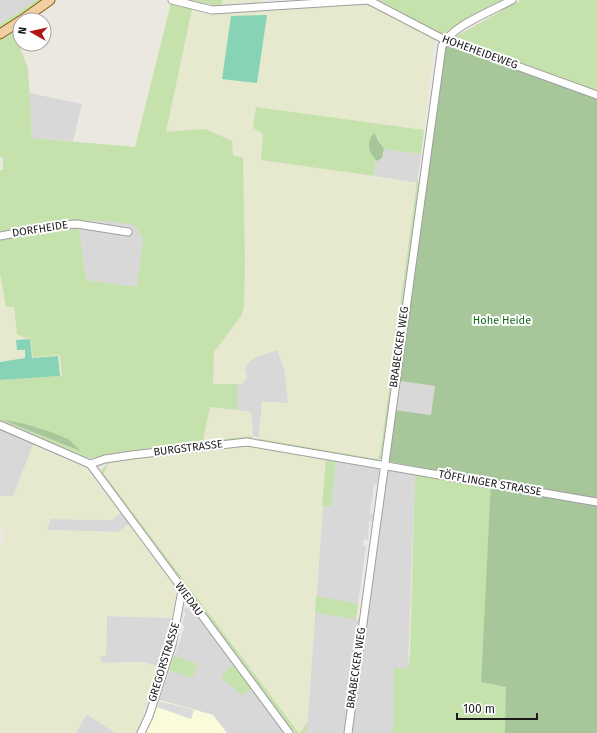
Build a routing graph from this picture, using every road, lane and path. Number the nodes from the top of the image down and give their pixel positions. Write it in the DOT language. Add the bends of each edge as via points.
graph roads {
  1 [pos="50,0"];
  2 [pos="172,0"];
  3 [pos="368,0"];
  4 [pos="512,0"];
  5 [pos="33,12"];
  6 [pos="12,27"];
  7 [pos="0,34"];
  8 [pos="445,40"];
  9 [pos="597,95"];
  10 [pos="128,232"];
  11 [pos="0,236"];
  12 [pos="0,425"];
  13 [pos="90,464"];
  14 [pos="383,465"];
  15 [pos="597,502"];
  16 [pos="182,590"];
  17 [pos="141,733"];
  18 [pos="289,733"];
  19 [pos="348,733"];
  1 -- 5 [label="main road"];
  2 -- 3 [label="street" via="212,10"];
  3 -- 8 [label="street, HOHEHEIDEWEG"];
  4 -- 8 [label="street" via="456,30"];
  6 -- 7 [label="main road"];
  8 -- 9 [label="street, HOHEHEIDEWEG"];
  8 -- 14 [label="street, BRABECKER WEG" via="438,62"];
  10 -- 11 [label="street, DORFHEIDE" via="77,224"];
  12 -- 13 [label="street"];
  13 -- 14 [label="street, BURGSTRASSE" via="132,455 247,442"];
  13 -- 16 [label="street, WIEDAU"];
  14 -- 15 [label="street, TÖFFLINGER STRASSE"];
  14 -- 19 [label="street, BRABECKER WEG"];
  16 -- 17 [label="street, GREGORSTRASSE" via="172,645"];
  16 -- 18 [label="street, WIEDAU"];
}
